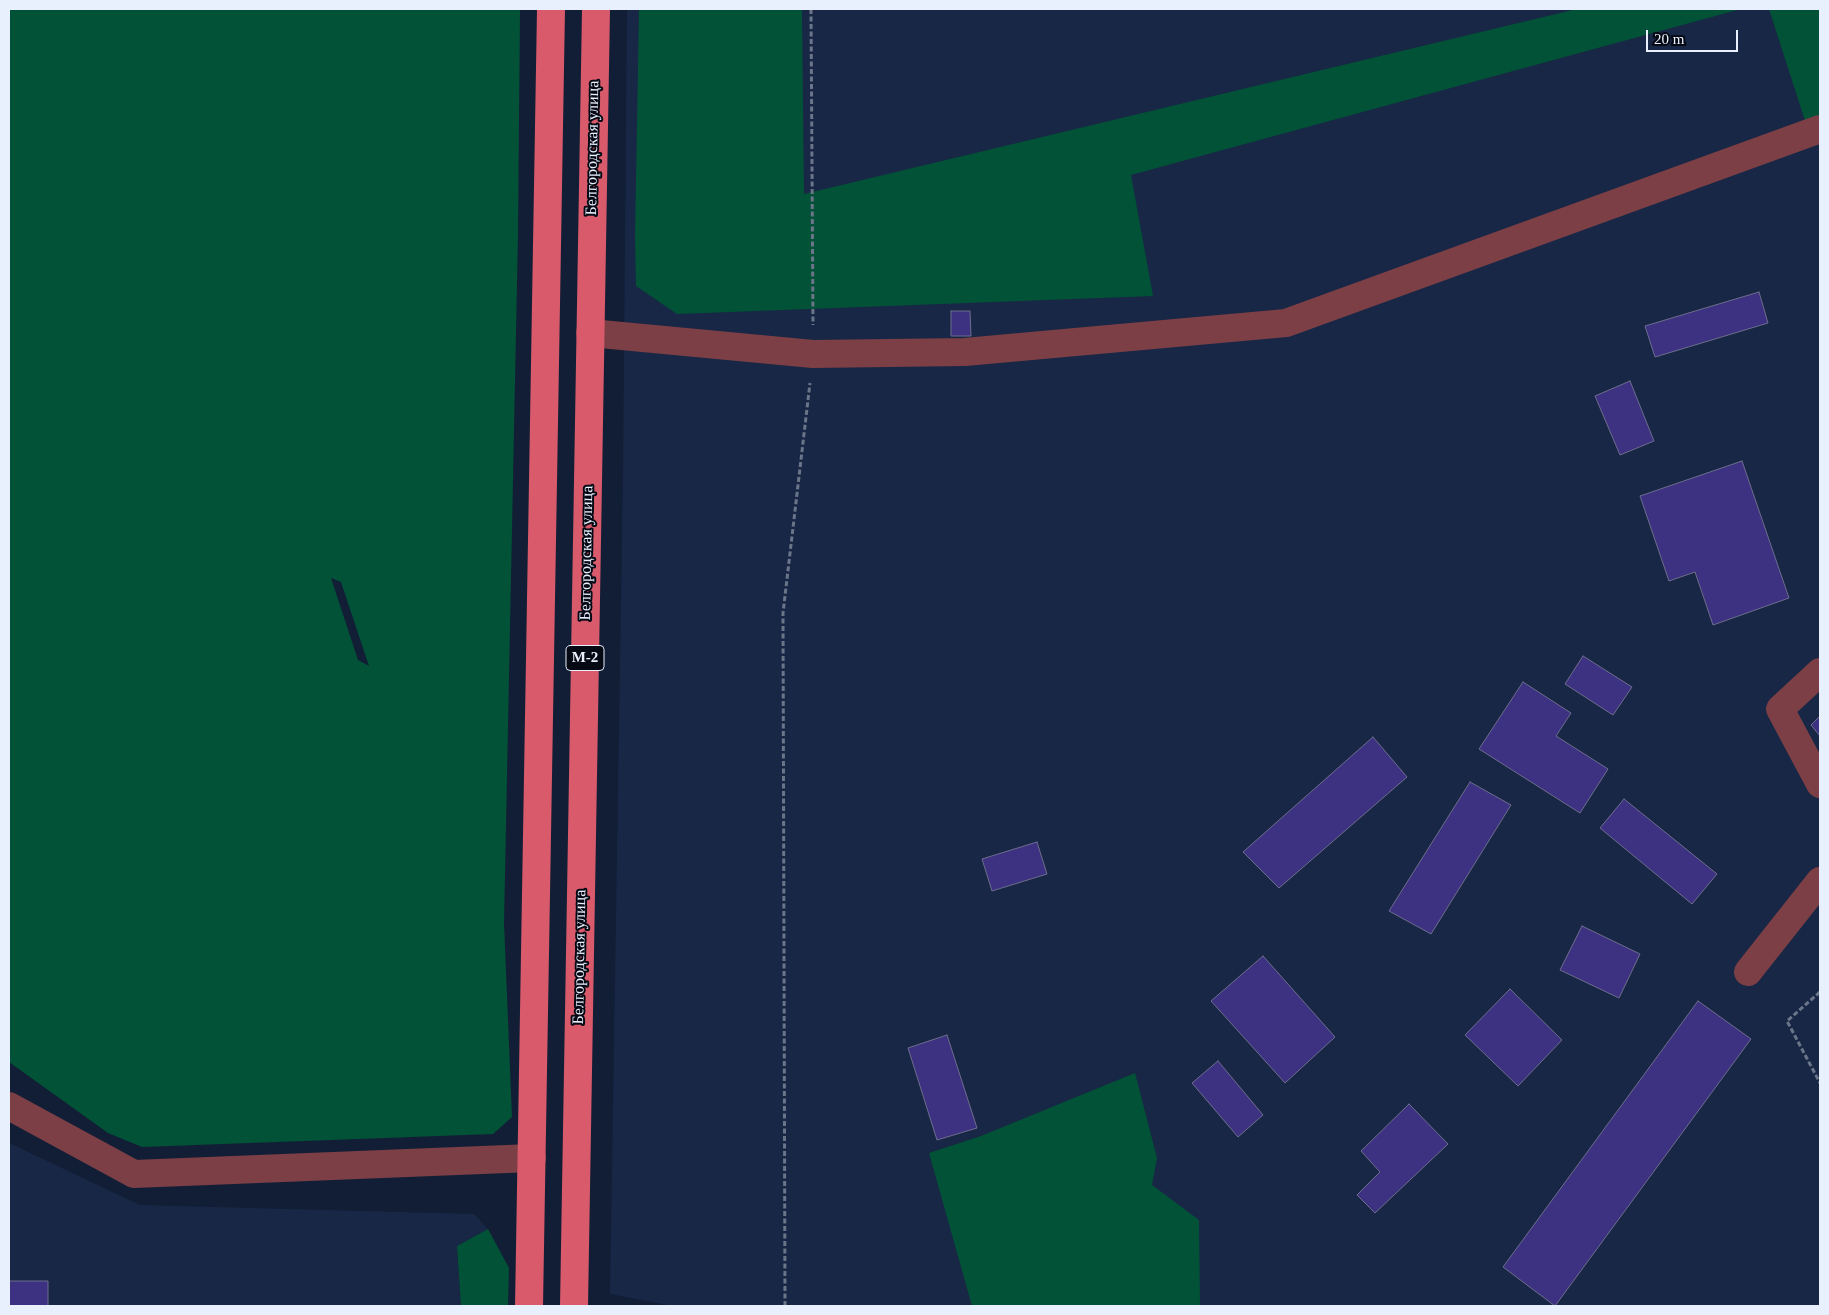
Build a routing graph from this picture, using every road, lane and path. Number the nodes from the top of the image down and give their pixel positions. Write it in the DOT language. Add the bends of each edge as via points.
graph roads {
  1 [pos="551,9"];
  2 [pos="596,9"];
  3 [pos="811,9"];
  4 [pos="1820,129"];
  5 [pos="590,333"];
  6 [pos="813,354"];
  7 [pos="1820,672"];
  8 [pos="1820,784"];
  9 [pos="1820,881"];
  10 [pos="1748,972"];
  11 [pos="1820,992"];
  12 [pos="1820,1083"];
  13 [pos="9,1106"];
  14 [pos="532,1158"];
  15 [pos="529,1306"];
  16 [pos="574,1306"];
  17 [pos="785,1306"];
  1 -- 14 [label="main road"];
  2 -- 5 [label="main road, Белгородская улица / М-2"];
  3 -- 6 [label="path"];
  4 -- 6 [label="lane" via="1286,323 965,352"];
  5 -- 6 [label="lane"];
  5 -- 16 [label="main road, Белгородская улица / М-2"];
  6 -- 17 [label="path" via="783,613"];
  7 -- 8 [label="lane" via="1780,709"];
  9 -- 10 [label="lane"];
  11 -- 12 [label="path" via="1788,1021"];
  13 -- 14 [label="lane" via="134,1174"];
  14 -- 15 [label="main road"];
}
